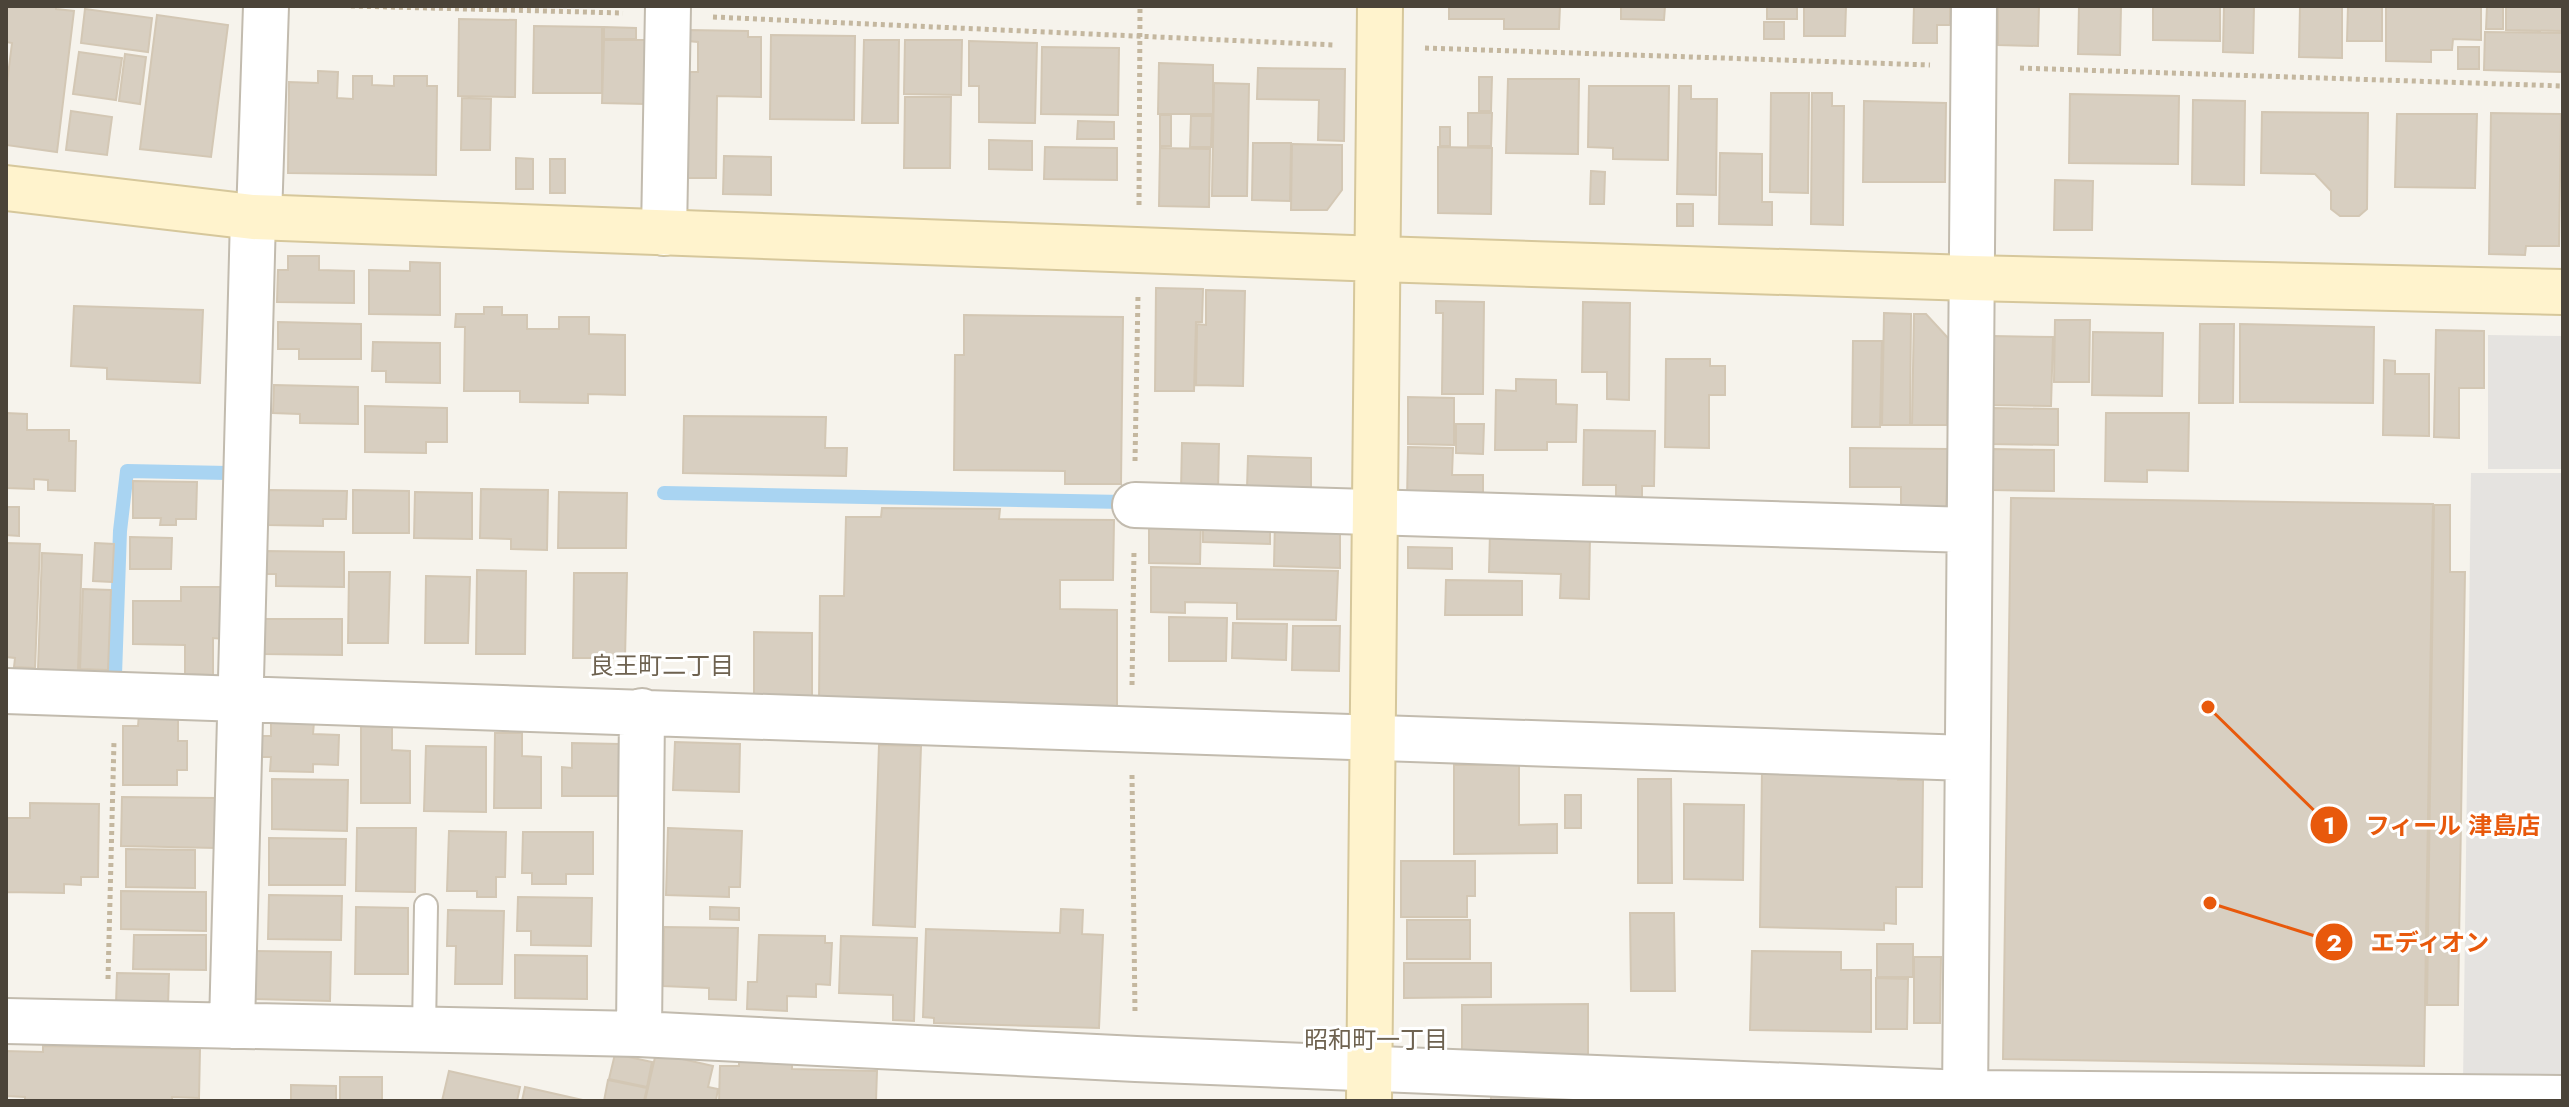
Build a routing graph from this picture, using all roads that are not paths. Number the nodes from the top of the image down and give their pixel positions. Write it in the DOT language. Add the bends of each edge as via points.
graph roads {
  1 [pos="266,6"];
  2 [pos="1974,6"];
  3 [pos="668,10"];
  4 [pos="1380,26"];
  5 [pos="6,188"];
  6 [pos="256,217"];
  7 [pos="664,233"];
  8 [pos="1379,259"];
  9 [pos="1970,278"];
  10 [pos="2563,292"];
  11 [pos="1135,505"];
  12 [pos="1376,512"];
  13 [pos="1969,530"];
  14 [pos="6,691"];
  15 [pos="238,700"];
  16 [pos="642,711"];
  17 [pos="1372,739"];
  18 [pos="1967,758"];
  19 [pos="426,906"];
  20 [pos="6,1021"];
  21 [pos="232,1026"];
  22 [pos="424,1030"];
  23 [pos="639,1034"];
  24 [pos="1370,1084"];
  25 [pos="1965,1097"];
  26 [pos="2563,1098"];
  1 -- 6 [label="street"];
  2 -- 9 [label="street"];
  3 -- 7 [label="street"];
  4 -- 8 [label="street"];
  5 -- 6 [label="street"];
  6 -- 7 [label="street"];
  6 -- 15 [label="street"];
  7 -- 8 [label="street"];
  8 -- 9 [label="street"];
  8 -- 12 [label="street"];
  9 -- 10 [label="street"];
  9 -- 13 [label="street"];
  11 -- 12 [label="street"];
  12 -- 13 [label="street"];
  12 -- 17 [label="street"];
  13 -- 18 [label="street"];
  14 -- 15 [label="street"];
  15 -- 16 [label="street"];
  15 -- 21 [label="street"];
  16 -- 17 [label="street"];
  16 -- 23 [label="street"];
  17 -- 18 [label="street"];
  17 -- 24 [label="street"];
  18 -- 25 [label="street"];
  19 -- 22 [label="lane"];
  20 -- 21 [label="street"];
  21 -- 22 [label="street"];
  22 -- 23 [label="street"];
  23 -- 24 [label="street" via="1136,1059"];
  24 -- 25 [label="street"];
  25 -- 26 [label="street"];
}
